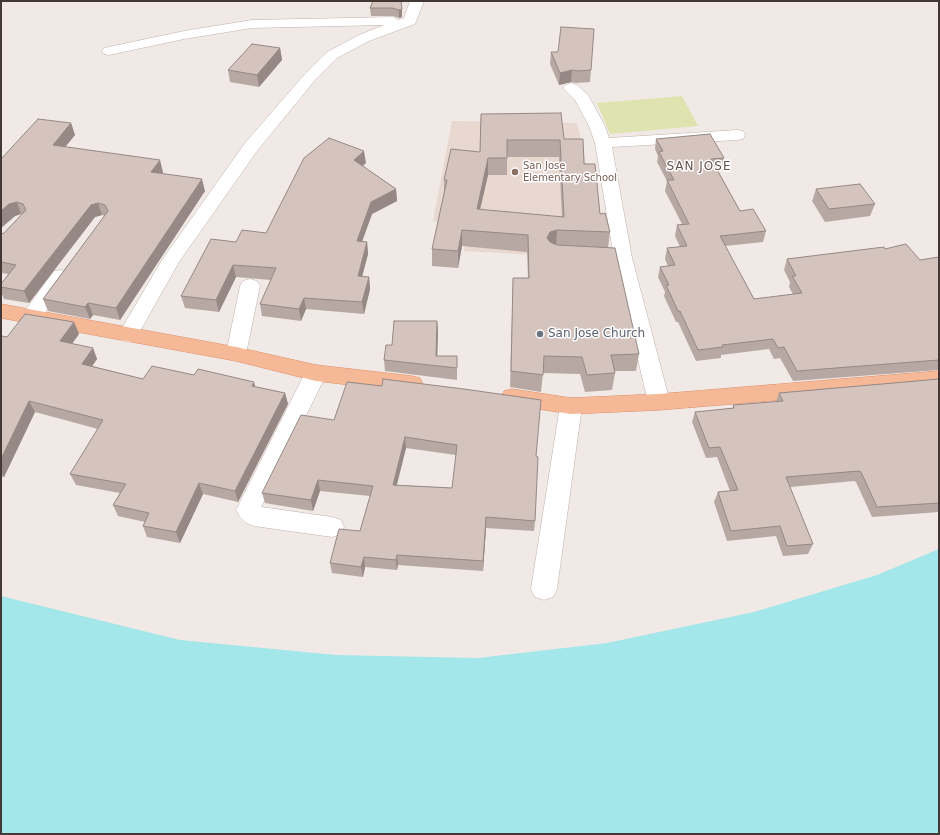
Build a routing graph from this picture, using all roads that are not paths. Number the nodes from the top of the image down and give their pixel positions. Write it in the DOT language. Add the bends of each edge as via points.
graph roads {
  1 [pos="417,1"];
  2 [pos="410,21"];
  3 [pos="109,51"];
  4 [pos="571,88"];
  5 [pos="737,135"];
  6 [pos="603,144"];
  7 [pos="73,260"];
  8 [pos="250,286"];
  9 [pos="1,311"];
  10 [pos="30,316"];
  11 [pos="128,334"];
  12 [pos="236,354"];
  13 [pos="316,373"];
  14 [pos="939,379"];
  15 [pos="432,386"];
  16 [pos="494,395"];
  17 [pos="659,402"];
  18 [pos="571,406"];
  19 [pos="332,527"];
  20 [pos="544,589"];
  1 -- 2 [label="street"];
  2 -- 3 [label="street" via="252,24"];
  2 -- 11 [label="street" via="364,38 332,55 310,77 251,147 192,229"];
  4 -- 6 [label="street" via="582,98 597,126"];
  5 -- 6 [label="street"];
  6 -- 17 [label="street" via="615,258"];
  7 -- 10 [label="street"];
  8 -- 12 [label="street"];
  9 -- 10 [label="main road"];
  10 -- 11 [label="main road"];
  11 -- 12 [label="main road"];
  12 -- 13 [label="main road"];
  13 -- 15 [label="main road"];
  13 -- 19 [label="street" via="248,510 254,516"];
  14 -- 17 [label="main road"];
  16 -- 18 [label="main road"];
  17 -- 18 [label="main road"];
  18 -- 20 [label="street"];
}
